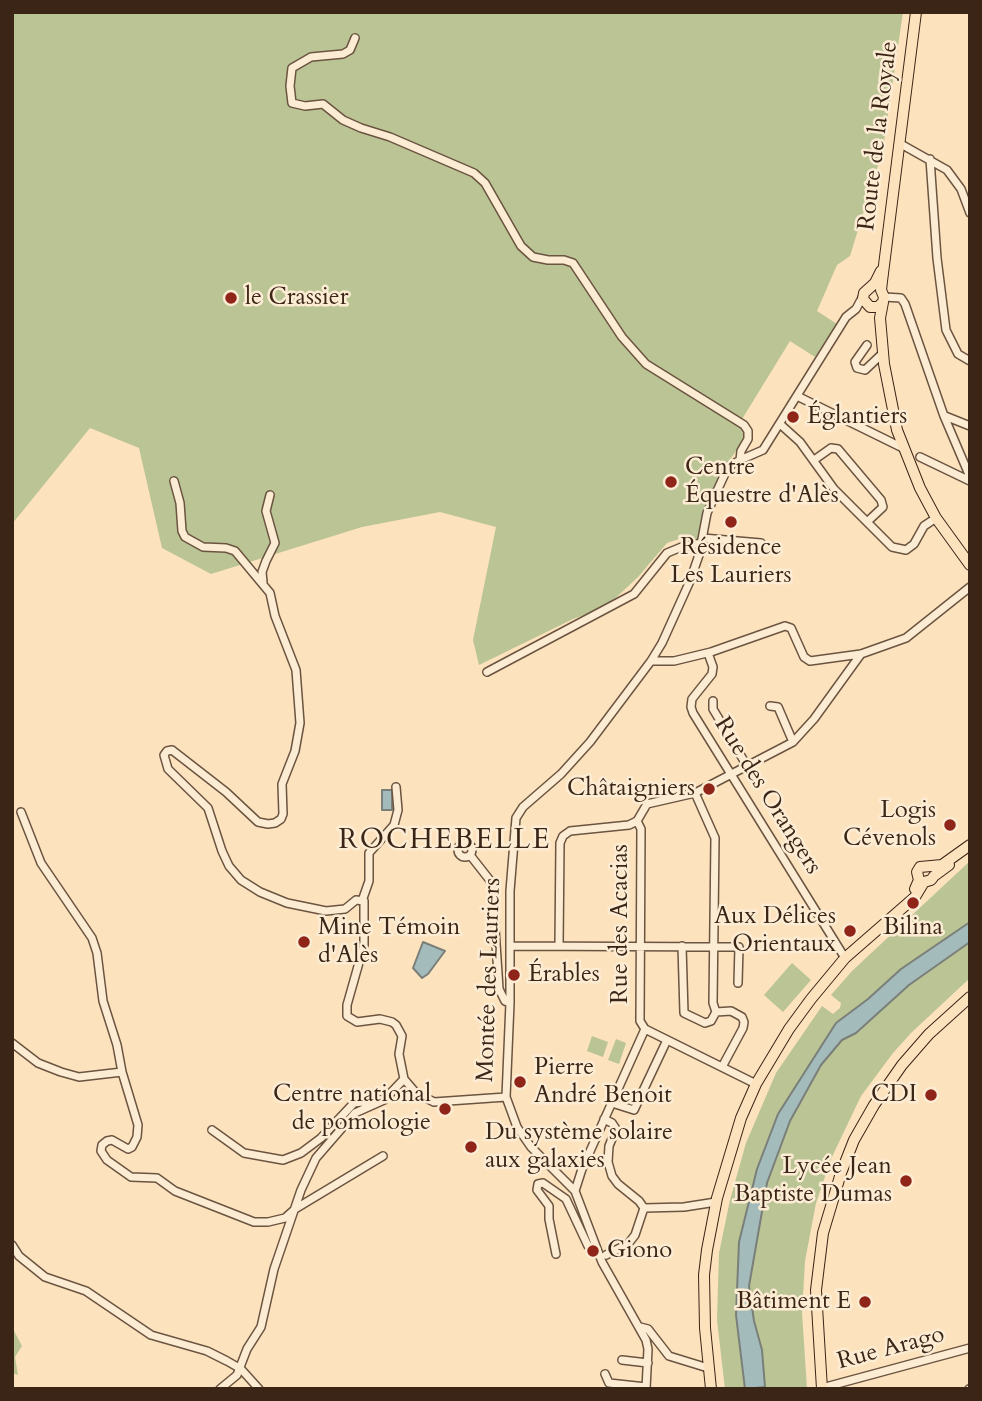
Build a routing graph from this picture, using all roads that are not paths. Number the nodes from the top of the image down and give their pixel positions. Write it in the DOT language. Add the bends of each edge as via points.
graph roads {
  1 [pos="916,12"];
  2 [pos="355,38"];
  3 [pos="899,143"];
  4 [pos="930,159"];
  5 [pos="970,213"];
  6 [pos="875,298"];
  7 [pos="866,345"];
  8 [pos="883,353"];
  9 [pos="970,361"];
  10 [pos="797,396"];
  11 [pos="944,416"];
  12 [pos="780,424"];
  13 [pos="970,426"];
  14 [pos="904,448"];
  15 [pos="920,457"];
  16 [pos="740,460"];
  17 [pos="814,460"];
  18 [pos="970,479"];
  19 [pos="174,481"];
  20 [pos="270,495"];
  21 [pos="936,518"];
  22 [pos="867,522"];
  23 [pos="702,541"];
  24 [pos="761,543"];
  25 [pos="970,565"];
  26 [pos="263,583"];
  27 [pos="970,587"];
  28 [pos="708,653"];
  29 [pos="862,654"];
  30 [pos="651,661"];
  31 [pos="487,673"];
  32 [pos="713,701"];
  33 [pos="770,706"];
  34 [pos="793,742"];
  35 [pos="747,766"];
  36 [pos="730,774"];
  37 [pos="396,786"];
  38 [pos="695,793"];
  39 [pos="21,812"];
  40 [pos="637,821"];
  41 [pos="967,848"];
  42 [pos="470,855"];
  43 [pos="932,872"];
  44 [pos="921,881"];
  45 [pos="362,901"];
  46 [pos="510,946"];
  47 [pos="559,946"];
  48 [pos="640,946"];
  49 [pos="682,946"];
  50 [pos="714,947"];
  51 [pos="845,958"];
  52 [pos="738,983"];
  53 [pos="970,997"];
  54 [pos="510,1003"];
  55 [pos="716,1012"];
  56 [pos="645,1030"];
  57 [pos="667,1040"];
  58 [pos="12,1043"];
  59 [pos="722,1067"];
  60 [pos="122,1072"];
  61 [pos="404,1079"];
  62 [pos="756,1084"];
  63 [pos="506,1097"];
  64 [pos="384,1100"];
  65 [pos="612,1103"];
  66 [pos="604,1119"];
  67 [pos="212,1130"];
  68 [pos="383,1156"];
  69 [pos="575,1191"];
  70 [pos="716,1202"];
  71 [pos="644,1208"];
  72 [pos="295,1209"];
  73 [pos="12,1245"];
  74 [pos="596,1247"];
  75 [pos="556,1254"];
  76 [pos="606,1255"];
  77 [pos="640,1327"];
  78 [pos="970,1348"];
  79 [pos="622,1360"];
  80 [pos="648,1363"];
  81 [pos="241,1368"];
  82 [pos="708,1368"];
  83 [pos="605,1374"];
  84 [pos="646,1388"];
  85 [pos="220,1389"];
  86 [pos="259,1389"];
  87 [pos="711,1389"];
  88 [pos="822,1389"];
  1 -- 3 [label="main road, Route de la Royale"];
  2 -- 16 [label="street" via="343,54 311,57 292,68 292,103 323,104 343,120 474,173 485,183 521,246 533,257 573,263 646,365 744,425 748,439"];
  3 -- 4 [label="street"];
  3 -- 6 [label="main road, Route de la Royale" via="885,264"];
  4 -- 5 [label="street" via="947,170"];
  4 -- 9 [label="street" via="946,330 958,354"];
  6 -- 8 [label="main road, Route de la Royale"];
  6 -- 10 [label="street, Montée des Lauriers" via="846,317"];
  6 -- 11 [label="street" via="901,298 905,304"];
  7 -- 8 [label="street" via="855,362 857,368 865,370"];
  8 -- 14 [label="main road, Route de la Royale" via="888,394"];
  10 -- 12 [label="street, Montée des Lauriers"];
  10 -- 14 [label="street"];
  11 -- 13 [label="street"];
  11 -- 18 [label="street"];
  12 -- 16 [label="street, Montée des Lauriers" via="763,450"];
  12 -- 17 [label="street"];
  14 -- 21 [label="main road, Route de la Royale"];
  15 -- 18 [label="street"];
  16 -- 23 [label="street, Montée des Lauriers" via="729,467 708,513"];
  17 -- 22 [label="street" via="834,489"];
  17 -- 22 [label="street" via="831,448 838,449 881,500 883,507"];
  19 -- 26 [label="street" via="185,537 203,547 235,551"];
  20 -- 26 [label="street" via="266,512 275,543 265,561"];
  21 -- 22 [label="street" via="902,551"];
  21 -- 25 [label="main road, Route de la Royale"];
  23 -- 24 [label="street"];
  23 -- 30 [label="street, Montée des Lauriers" via="690,581"];
  23 -- 31 [label="street" via="667,554 634,594"];
  26 -- 45 [label="street" via="292,656 300,713 300,732 282,784 281,820 258,822 177,752 167,751 165,761 208,808 222,851 241,880 287,903 326,911"];
  27 -- 29 [label="street" via="906,638"];
  28 -- 29 [label="street" via="785,626 791,628 810,661"];
  28 -- 30 [label="street"];
  28 -- 36 [label="street, Rue des Orangers" via="712,674 691,707"];
  29 -- 34 [label="street"];
  30 -- 46 [label="street, Montée des Lauriers" via="590,742 516,818"];
  32 -- 35 [label="street" via="713,709"];
  33 -- 34 [label="street" via="778,707"];
  34 -- 35 [label="street"];
  35 -- 36 [label="street"];
  36 -- 38 [label="street"];
  36 -- 51 [label="street, Rue des Orangers"];
  37 -- 45 [label="street" via="394,825 369,853 369,881"];
  38 -- 40 [label="street" via="647,804"];
  38 -- 50 [label="street" via="715,838"];
  39 -- 60 [label="street" via="41,863 92,938"];
  40 -- 47 [label="street" via="570,831 563,836"];
  40 -- 48 [label="street, Rue des Acacias" via="641,829"];
  41 -- 43 [label="main road"];
  42 -- 54 [label="street" via="492,883 499,989"];
  43 -- 44 [label="main road" via="931,880"];
  43 -- 44 [label="main road" via="923,866 918,869"];
  44 -- 51 [label="main road"];
  45 -- 61 [label="street" via="366,905 364,945 346,1016 357,1022 380,1019 396,1025 402,1035 399,1054"];
  46 -- 47 [label="street"];
  46 -- 54 [label="street, Montée des Lauriers"];
  47 -- 48 [label="street"];
  48 -- 49 [label="street"];
  48 -- 56 [label="street, Rue des Acacias" via="639,1014"];
  49 -- 50 [label="street"];
  49 -- 55 [label="street" via="684,1013 705,1023"];
  50 -- 52 [label="street" via="739,947"];
  50 -- 55 [label="street"];
  51 -- 62 [label="main road" via="789,1029"];
  53 -- 88 [label="main road" via="902,1065 854,1140 841,1173 823,1233 816,1290"];
  54 -- 63 [label="street, Montée des Lauriers"];
  55 -- 59 [label="street" via="737,1013 744,1022"];
  56 -- 57 [label="street, Rue des Acacias"];
  56 -- 65 [label="street"];
  57 -- 59 [label="street, Rue des Acacias"];
  57 -- 65 [label="street" via="635,1110"];
  58 -- 60 [label="street" via="38,1063 79,1077"];
  59 -- 62 [label="street, Rue des Acacias"];
  60 -- 72 [label="street" via="138,1125 132,1147 112,1140 102,1145 101,1151 117,1169 131,1177 157,1178 175,1191 254,1222 285,1218"];
  61 -- 63 [label="street" via="416,1093 434,1102"];
  61 -- 64 [label="street"];
  62 -- 70 [label="main road" via="728,1155"];
  63 -- 69 [label="street" via="517,1127 531,1147"];
  64 -- 67 [label="street" via="354,1103 321,1138 283,1160 244,1153"];
  64 -- 72 [label="street" via="355,1113 316,1158"];
  65 -- 66 [label="street"];
  66 -- 69 [label="street"];
  66 -- 71 [label="street" via="616,1129 609,1146 612,1176"];
  68 -- 72 [label="street"];
  69 -- 74 [label="street"];
  70 -- 71 [label="street"];
  70 -- 82 [label="main road" via="704,1275"];
  71 -- 76 [label="street" via="628,1244"];
  72 -- 81 [label="street" via="274,1269 261,1327"];
  73 -- 81 [label="street" via="45,1277 86,1291 151,1335 207,1351"];
  74 -- 75 [label="street" via="588,1246 566,1199 542,1183 537,1190 550,1206"];
  74 -- 77 [label="street"];
  77 -- 80 [label="street"];
  77 -- 82 [label="street" via="648,1329 669,1356"];
  78 -- 88 [label="street, Rue Arago"];
  79 -- 80 [label="street"];
  80 -- 84 [label="street"];
  81 -- 85 [label="street"];
  81 -- 86 [label="street"];
  82 -- 87 [label="main road"];
  83 -- 84 [label="street" via="608,1383"];
}
